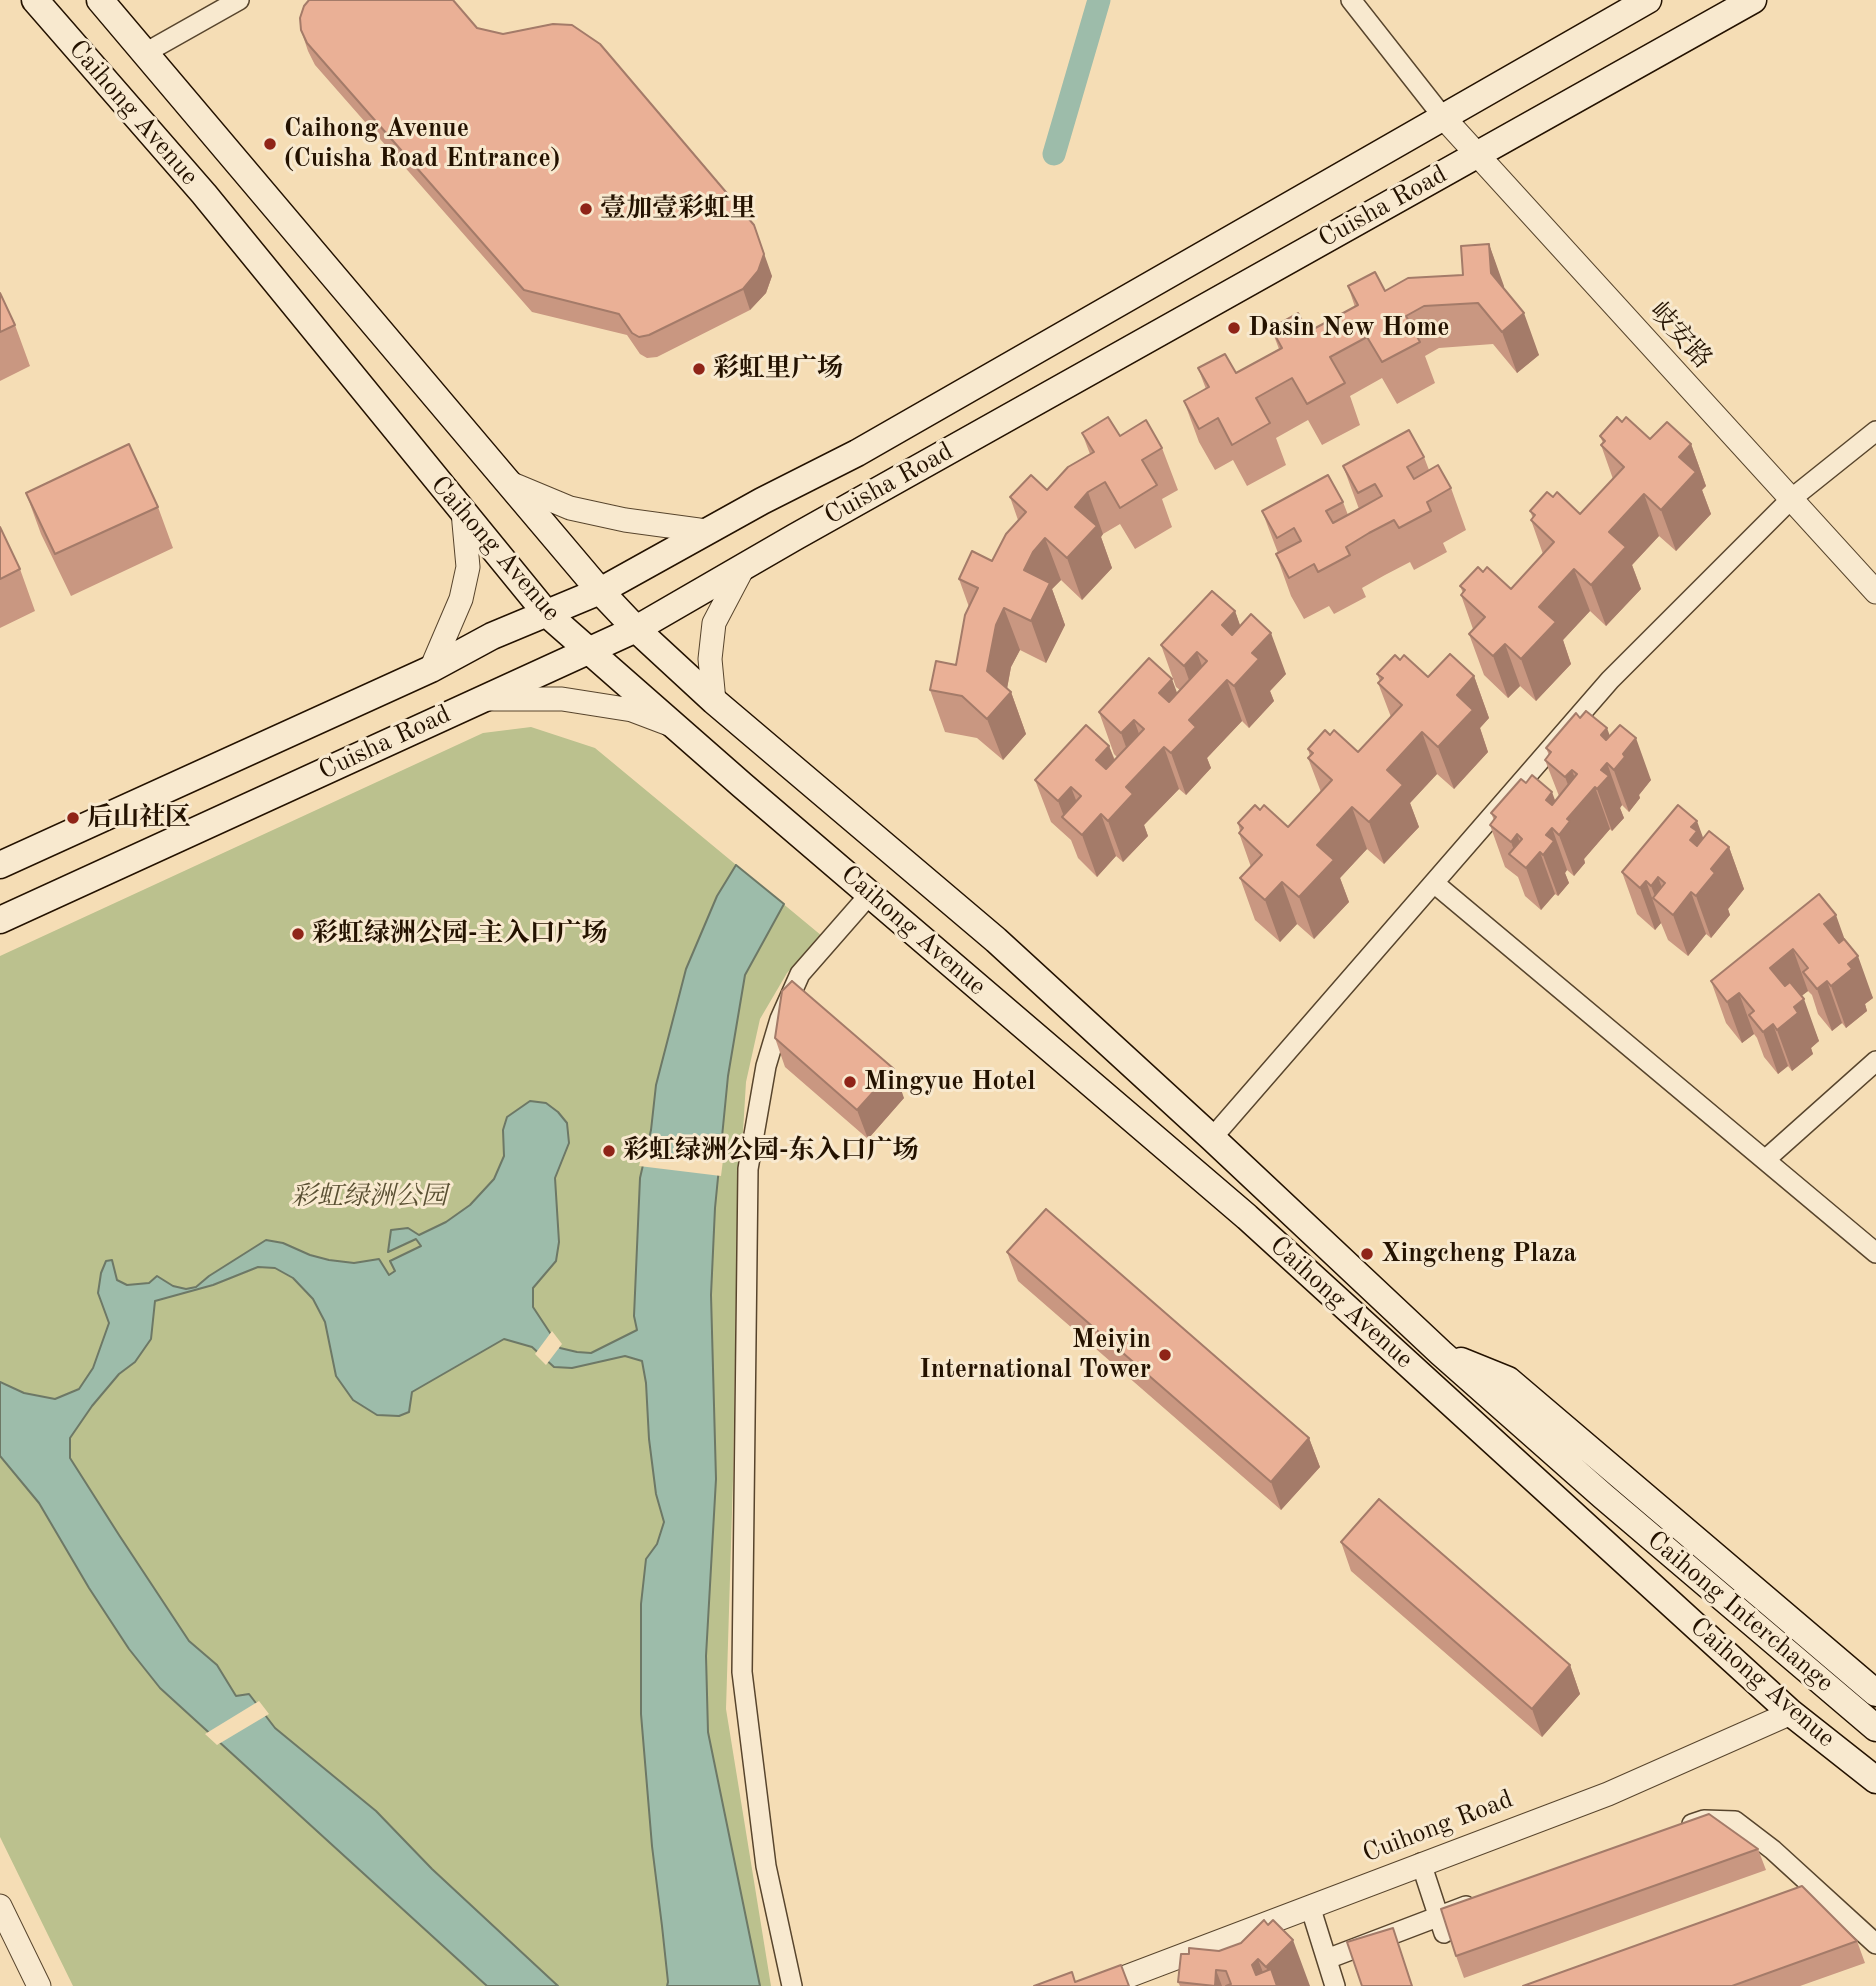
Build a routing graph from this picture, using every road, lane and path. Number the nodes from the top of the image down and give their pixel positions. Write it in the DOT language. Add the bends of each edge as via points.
graph roads {
  1 [pos="35,0"];
  2 [pos="100,0"];
  3 [pos="239,0"];
  4 [pos="1351,0"];
  5 [pos="1648,0"];
  6 [pos="1753,0"];
  7 [pos="145,53"];
  8 [pos="1443,117"];
  9 [pos="1477,155"];
  10 [pos="1876,431"];
  11 [pos="510,483"];
  12 [pos="1791,499"];
  13 [pos="463,512"];
  14 [pos="706,531"];
  15 [pos="744,566"];
  16 [pos="600,591"];
  17 [pos="1876,592"];
  18 [pos="546,613"];
  19 [pos="636,629"];
  20 [pos="589,652"];
  21 [pos="431,669"];
  22 [pos="479,699"];
  23 [pos="714,701"];
  24 [pos="674,726"];
  25 [pos="0,865"];
  26 [pos="1434,883"];
  27 [pos="870,894"];
  28 [pos="0,919"];
  29 [pos="1876,1060"];
  30 [pos="1212,1138"];
  31 [pos="1765,1160"];
  32 [pos="1876,1253"];
  33 [pos="1441,1353"];
  34 [pos="1603,1496"];
  35 [pos="1876,1693"];
  36 [pos="1791,1713"];
  37 [pos="1876,1728"];
  38 [pos="1876,1780"];
  39 [pos="1680,1828"];
  40 [pos="1420,1863"];
  41 [pos="1486,1899"];
  42 [pos="0,1906"];
  43 [pos="1310,1906"];
  44 [pos="1441,1925"];
  45 [pos="1876,1944"];
  46 [pos="1327,1959"];
  47 [pos="39,1986"];
  48 [pos="792,1986"];
  49 [pos="1102,1986"];
  50 [pos="1335,1986"];
  1 -- 13 [label="main road, Caihong Avenue" via="204,194"];
  2 -- 7 [label="main road, Caihong Avenue"];
  3 -- 7 [label="street"];
  4 -- 8 [label="street"];
  5 -- 8 [label="main road, Cuisha Road"];
  6 -- 9 [label="main road, Cuisha Road"];
  7 -- 11 [label="main road, Caihong Avenue"];
  8 -- 9 [label="street, 岐安路"];
  8 -- 14 [label="main road, Cuisha Road" via="857,453"];
  9 -- 12 [label="street, 岐安路"];
  9 -- 15 [label="main road, Cuisha Road"];
  10 -- 12 [label="street"];
  11 -- 14 [label="street" via="570,508"];
  11 -- 16 [label="main road, Caihong Avenue"];
  12 -- 17 [label="street, 岐安路"];
  12 -- 26 [label="street" via="1609,680"];
  13 -- 18 [label="main road, Caihong Avenue"];
  13 -- 21 [label="street" via="468,567 461,600"];
  14 -- 16 [label="main road, Cuisha Road"];
  15 -- 19 [label="main road, Cuisha Road"];
  15 -- 23 [label="street" via="714,623 710,659"];
  16 -- 18 [label="main road, Cuisha Road"];
  16 -- 19 [label="main road, Caihong Avenue"];
  18 -- 20 [label="main road, Caihong Avenue"];
  18 -- 21 [label="main road, Cuisha Road"];
  19 -- 20 [label="main road, Cuisha Road"];
  19 -- 23 [label="main road, Caihong Avenue"];
  20 -- 22 [label="main road, Cuisha Road"];
  20 -- 24 [label="main road, Caihong Avenue"];
  21 -- 25 [label="main road, Cuisha Road"];
  22 -- 24 [label="street" via="562,699 632,710"];
  22 -- 28 [label="main road, Cuisha Road"];
  23 -- 30 [label="main road, Caihong Avenue" via="996,940"];
  24 -- 27 [label="main road, Caihong Avenue"];
  26 -- 30 [label="street"];
  26 -- 31 [label="street"];
  27 -- 36 [label="main road, Caihong Avenue" via="1247,1217"];
  27 -- 48 [label="street" via="800,974 780,1019 766,1066 748,1169 742,1672 766,1866"];
  29 -- 31 [label="street"];
  30 -- 33 [label="main road, Caihong Avenue"];
  31 -- 32 [label="street"];
  33 -- 34 [label="main road, Caihong Avenue"];
  33 -- 35 [label="main road" via="1508,1380"];
  34 -- 37 [label="main road, Caihong Interchange"];
  36 -- 38 [label="main road, Caihong Avenue"];
  36 -- 40 [label="street, Cuihong Road" via="1608,1794"];
  39 -- 45 [label="street" via="1704,1820 1735,1821"];
  40 -- 43 [label="street, Cuihong Road"];
  40 -- 44 [label="street"];
  41 -- 44 [label="street"];
  42 -- 47 [label="street"];
  43 -- 46 [label="street"];
  43 -- 49 [label="street, Cuihong Road"];
  44 -- 46 [label="street"];
  46 -- 50 [label="street"];
}
